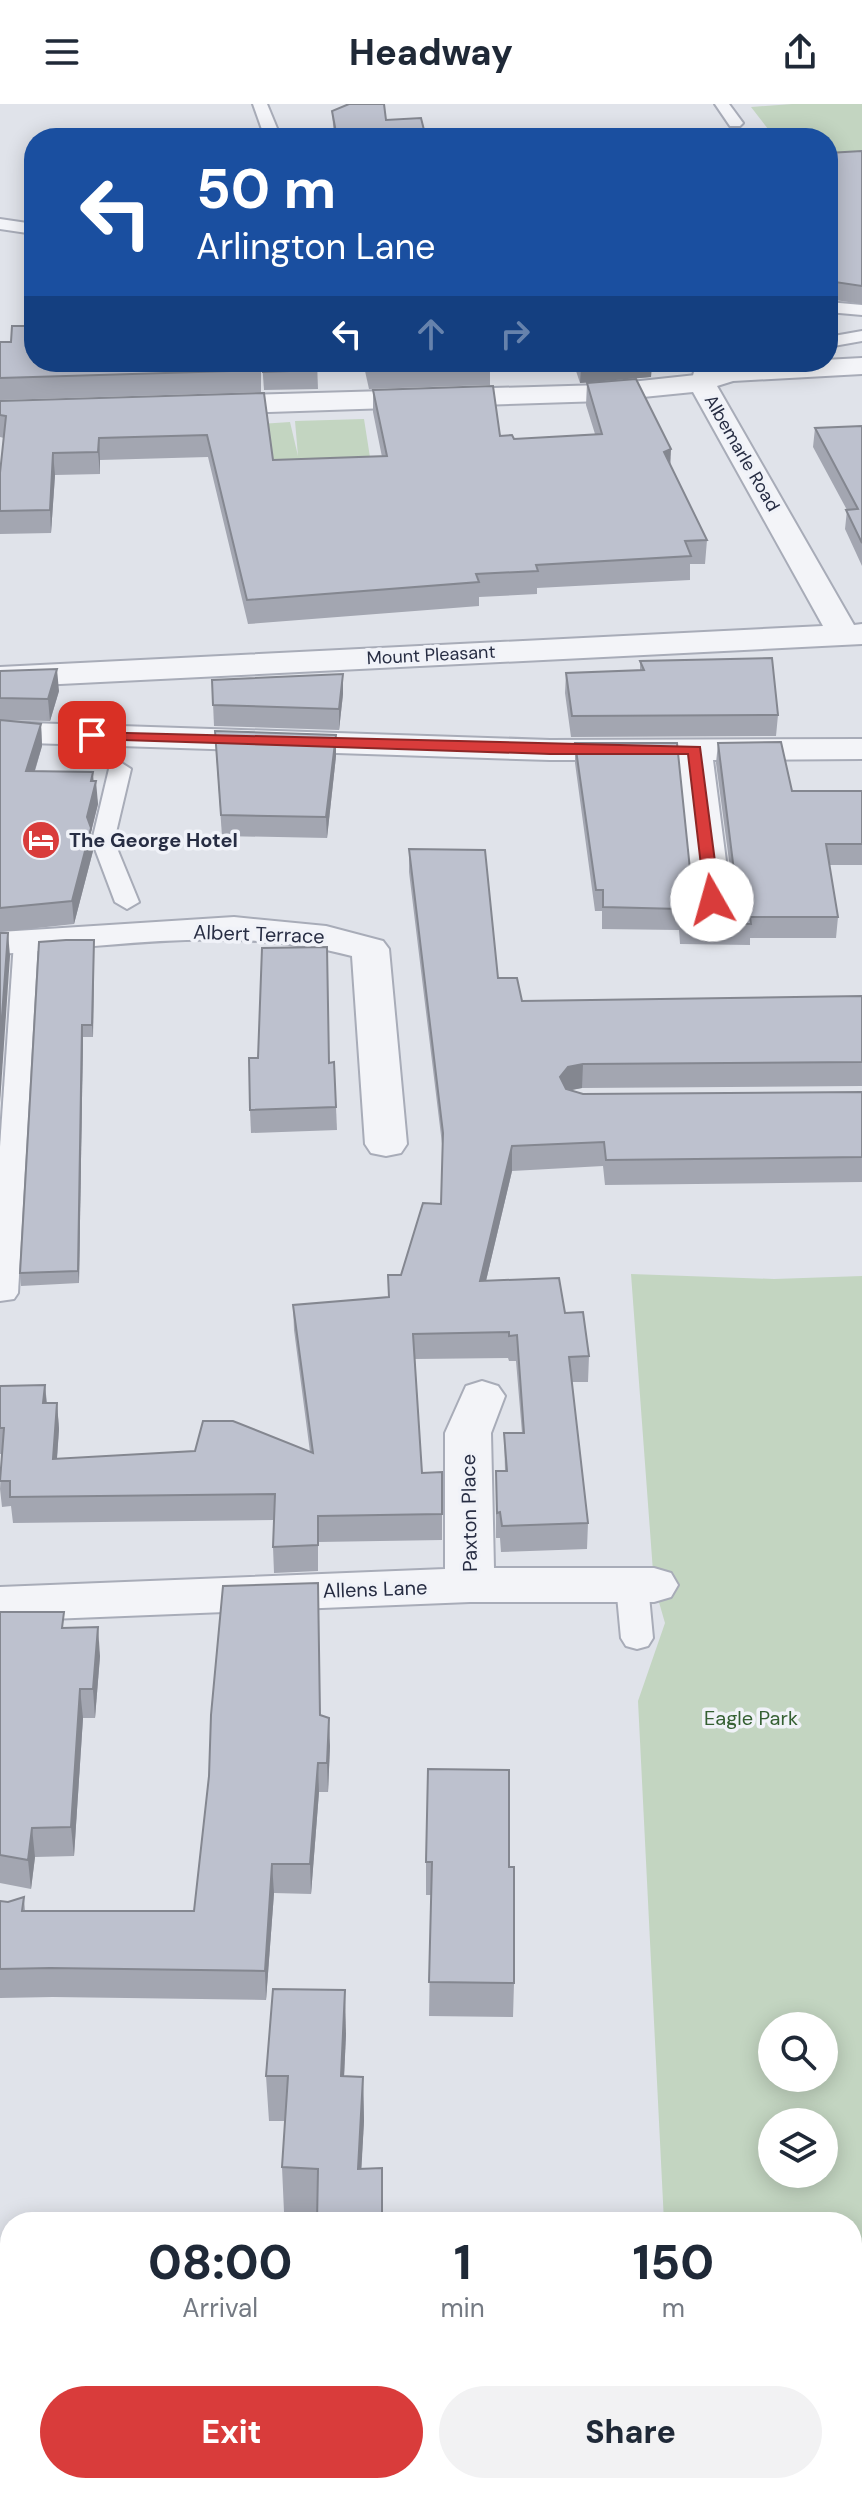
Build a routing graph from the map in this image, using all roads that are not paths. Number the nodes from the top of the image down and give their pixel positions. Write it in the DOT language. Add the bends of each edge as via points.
graph roads {
  1 [pos="260,104"];
  2 [pos="722,104"];
  3 [pos="735,123"];
  4 [pos="270,128"];
  5 [pos="0,224"];
  6 [pos="24,228"];
  7 [pos="838,308"];
  8 [pos="862,310"];
  9 [pos="862,336"];
  10 [pos="838,340"];
  11 [pos="861,366"];
  12 [pos="838,371"];
  13 [pos="700,372"];
  14 [pos="836,372"];
  15 [pos="181,406"];
  16 [pos="853,634"];
  17 [pos="0,677"];
  18 [pos="0,732"];
  19 [pos="862,749"];
  20 [pos="695,750"];
  21 [pos="120,769"];
  22 [pos="712,900"];
  23 [pos="127,902"];
  24 [pos="13,942"];
  25 [pos="386,1144"];
  26 [pos="4,1293"];
  27 [pos="482,1396"];
  28 [pos="470,1585"];
  29 [pos="643,1585"];
  30 [pos="0,1604"];
  31 [pos="637,1638"];
  1 -- 4 [label="lane"];
  2 -- 3 [label="lane"];
  5 -- 6 [label="lane"];
  7 -- 8 [label="lane"];
  9 -- 10 [label="lane"];
  11 -- 12 [label="street"];
  13 -- 14 [label="street" via="735,388"];
  13 -- 15 [label="street, Albemarle Road" via="603,393"];
  13 -- 16 [label="street, Albemarle Road"];
  16 -- 17 [label="street, Mount Pleasant"];
  18 -- 20 [label="street"];
  19 -- 20 [label="street"];
  20 -- 22 [label="street"];
  21 -- 23 [label="lane" via="103,841"];
  24 -- 25 [label="street, Albert Terrace" via="222,929 329,935 370,949"];
  24 -- 26 [label="lane"];
  27 -- 28 [label="street, Paxton Place" via="468,1433"];
  28 -- 29 [label="street, Allens Lane"];
  28 -- 30 [label="street, Allens Lane"];
  29 -- 31 [label="lane"];
}
